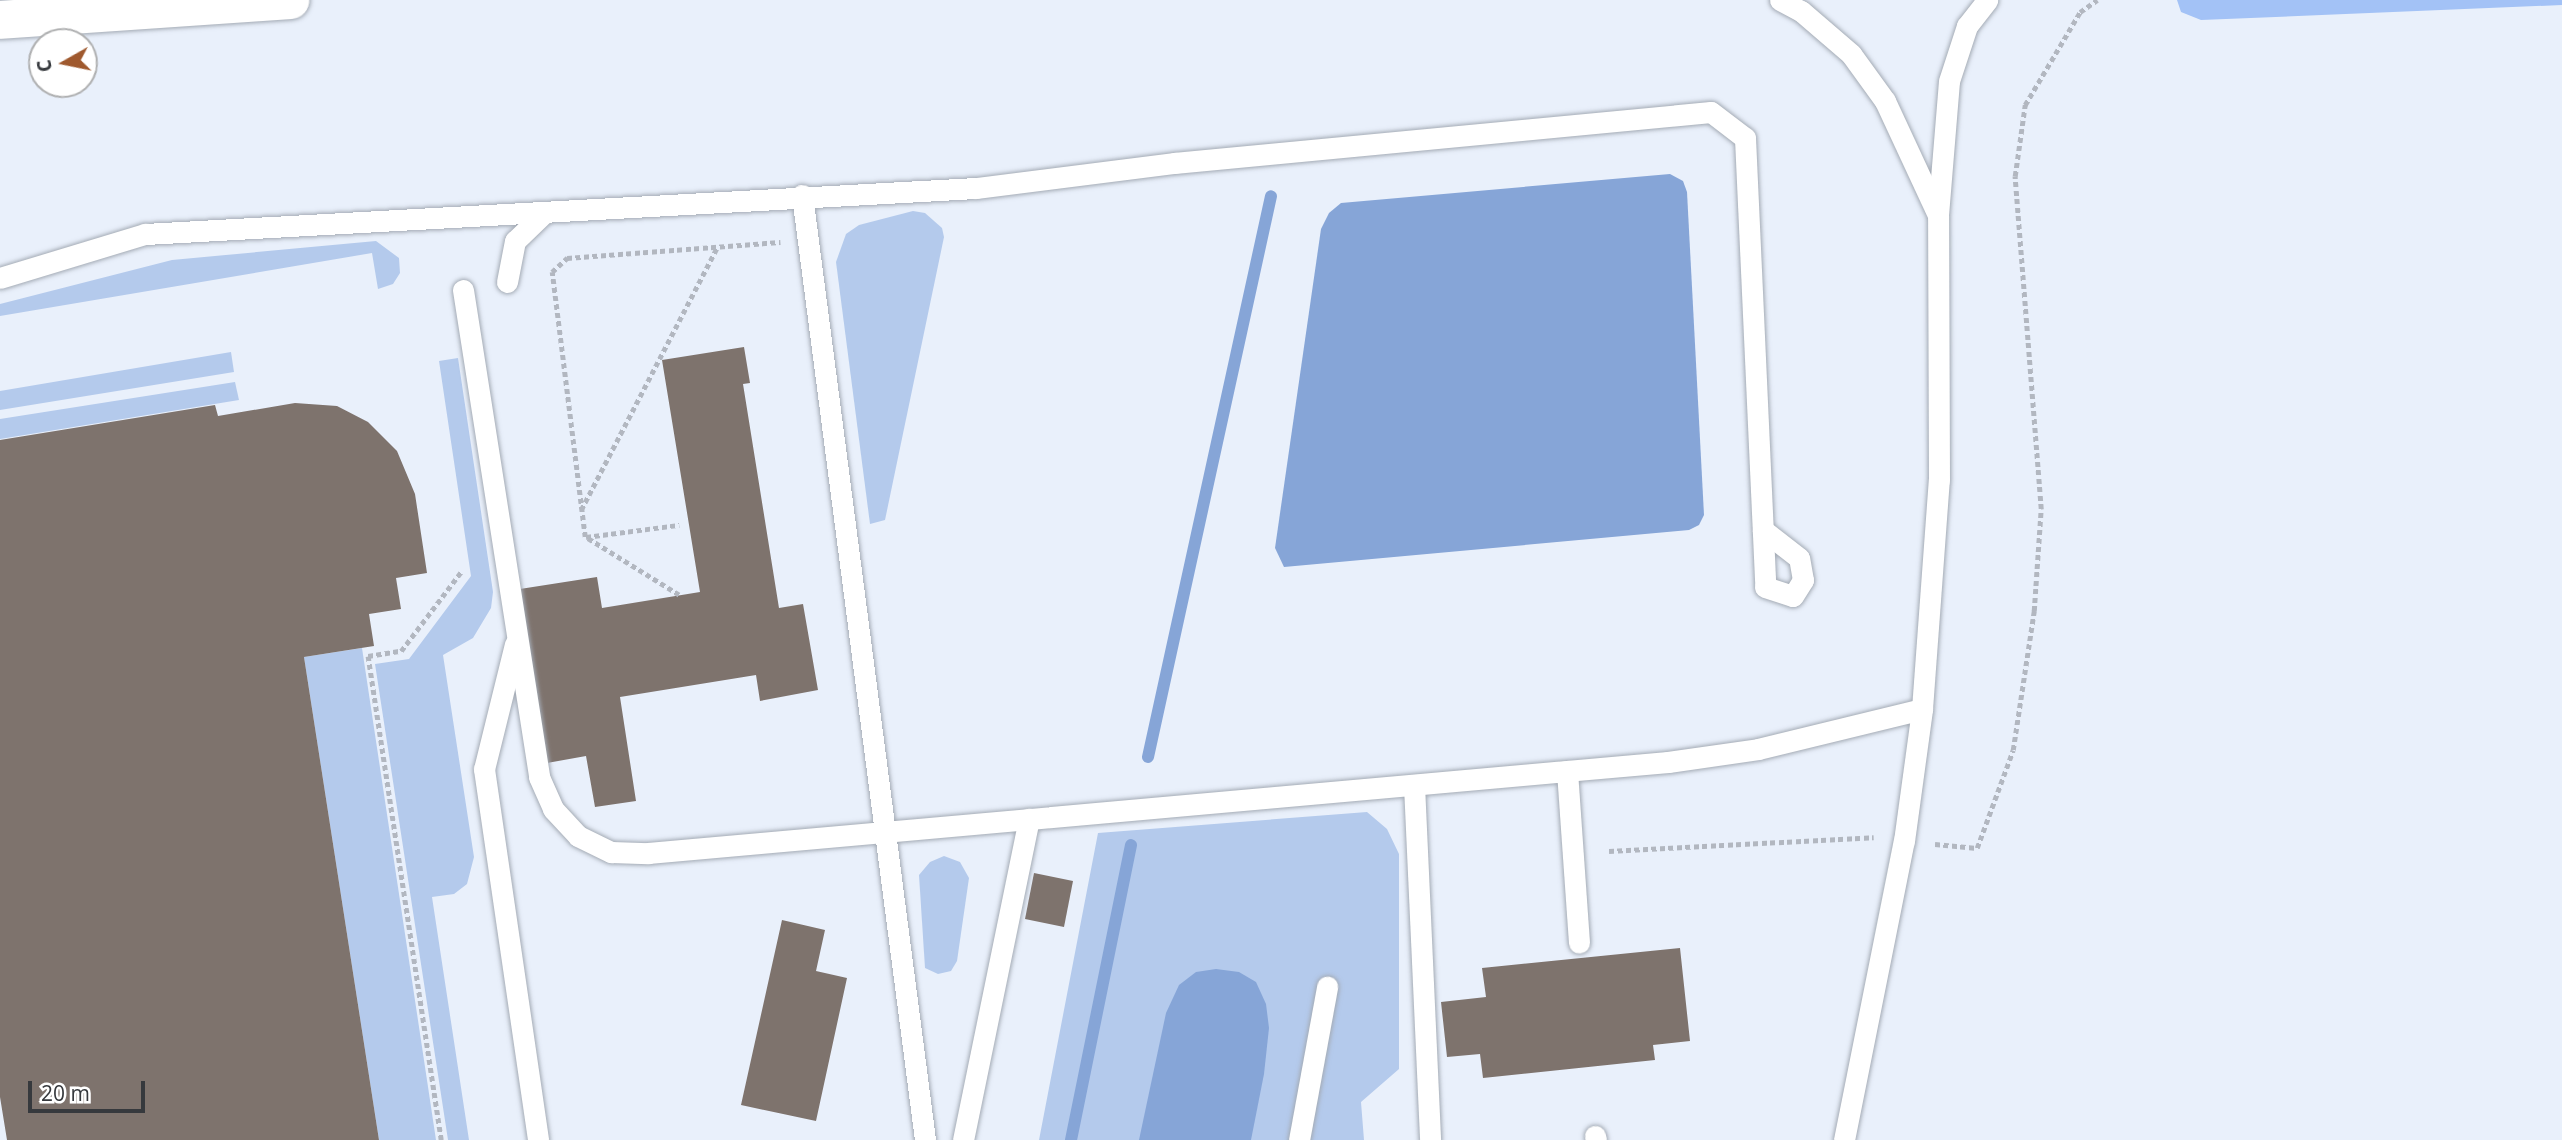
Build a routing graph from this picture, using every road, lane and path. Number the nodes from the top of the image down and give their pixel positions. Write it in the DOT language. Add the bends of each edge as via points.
graph roads {
  1 [pos="290,0"];
  2 [pos="1780,0"];
  3 [pos="1987,0"];
  4 [pos="0,19"];
  5 [pos="802,195"];
  6 [pos="544,213"];
  7 [pos="1938,215"];
  8 [pos="808,240"];
  9 [pos="718,247"];
  10 [pos="0,278"];
  11 [pos="508,282"];
  12 [pos="463,290"];
  13 [pos="581,510"];
  14 [pos="679,525"];
  15 [pos="1763,530"];
  16 [pos="585,537"];
  17 [pos="461,572"];
  18 [pos="679,595"];
  19 [pos="517,635"];
  20 [pos="1922,709"];
  21 [pos="1567,771"];
  22 [pos="1414,785"];
  23 [pos="1029,819"];
  24 [pos="888,831"];
  25 [pos="1579,943"];
  26 [pos="1327,987"];
  27 [pos="441,1140"];
  28 [pos="538,1140"];
  29 [pos="925,1140"];
  30 [pos="963,1140"];
  31 [pos="1299,1140"];
  32 [pos="1430,1140"];
  33 [pos="1844,1140"];
  1 -- 4 [label="highway"];
  2 -- 7 [label="lane" via="1801,11 1852,54 1885,101"];
  3 -- 7 [label="lane" via="1967,26 1949,81"];
  5 -- 6 [label="lane"];
  5 -- 8 [label="lane"];
  5 -- 15 [label="lane" via="976,188 1174,163 1711,112 1745,138"];
  6 -- 10 [label="lane" via="145,234"];
  6 -- 11 [label="lane" via="516,241"];
  7 -- 20 [label="lane" via="1939,480"];
  8 -- 9 [label="path"];
  8 -- 24 [label="lane"];
  9 -- 13 [label="path"];
  9 -- 13 [label="path" via="567,258 552,272"];
  12 -- 19 [label="lane"];
  13 -- 16 [label="path"];
  14 -- 16 [label="path"];
  16 -- 18 [label="path"];
  17 -- 27 [label="path" via="401,651 368,656"];
  19 -- 24 [label="lane" via="539,777 553,809 578,836 611,852 648,853"];
  19 -- 28 [label="lane" via="484,769"];
  20 -- 21 [label="lane" via="1758,749"];
  20 -- 33 [label="lane" via="1905,841"];
  21 -- 22 [label="lane"];
  21 -- 25 [label="lane"];
  22 -- 23 [label="lane"];
  22 -- 32 [label="lane"];
  23 -- 24 [label="lane"];
  23 -- 30 [label="lane"];
  24 -- 29 [label="lane"];
  26 -- 31 [label="lane"];
}
